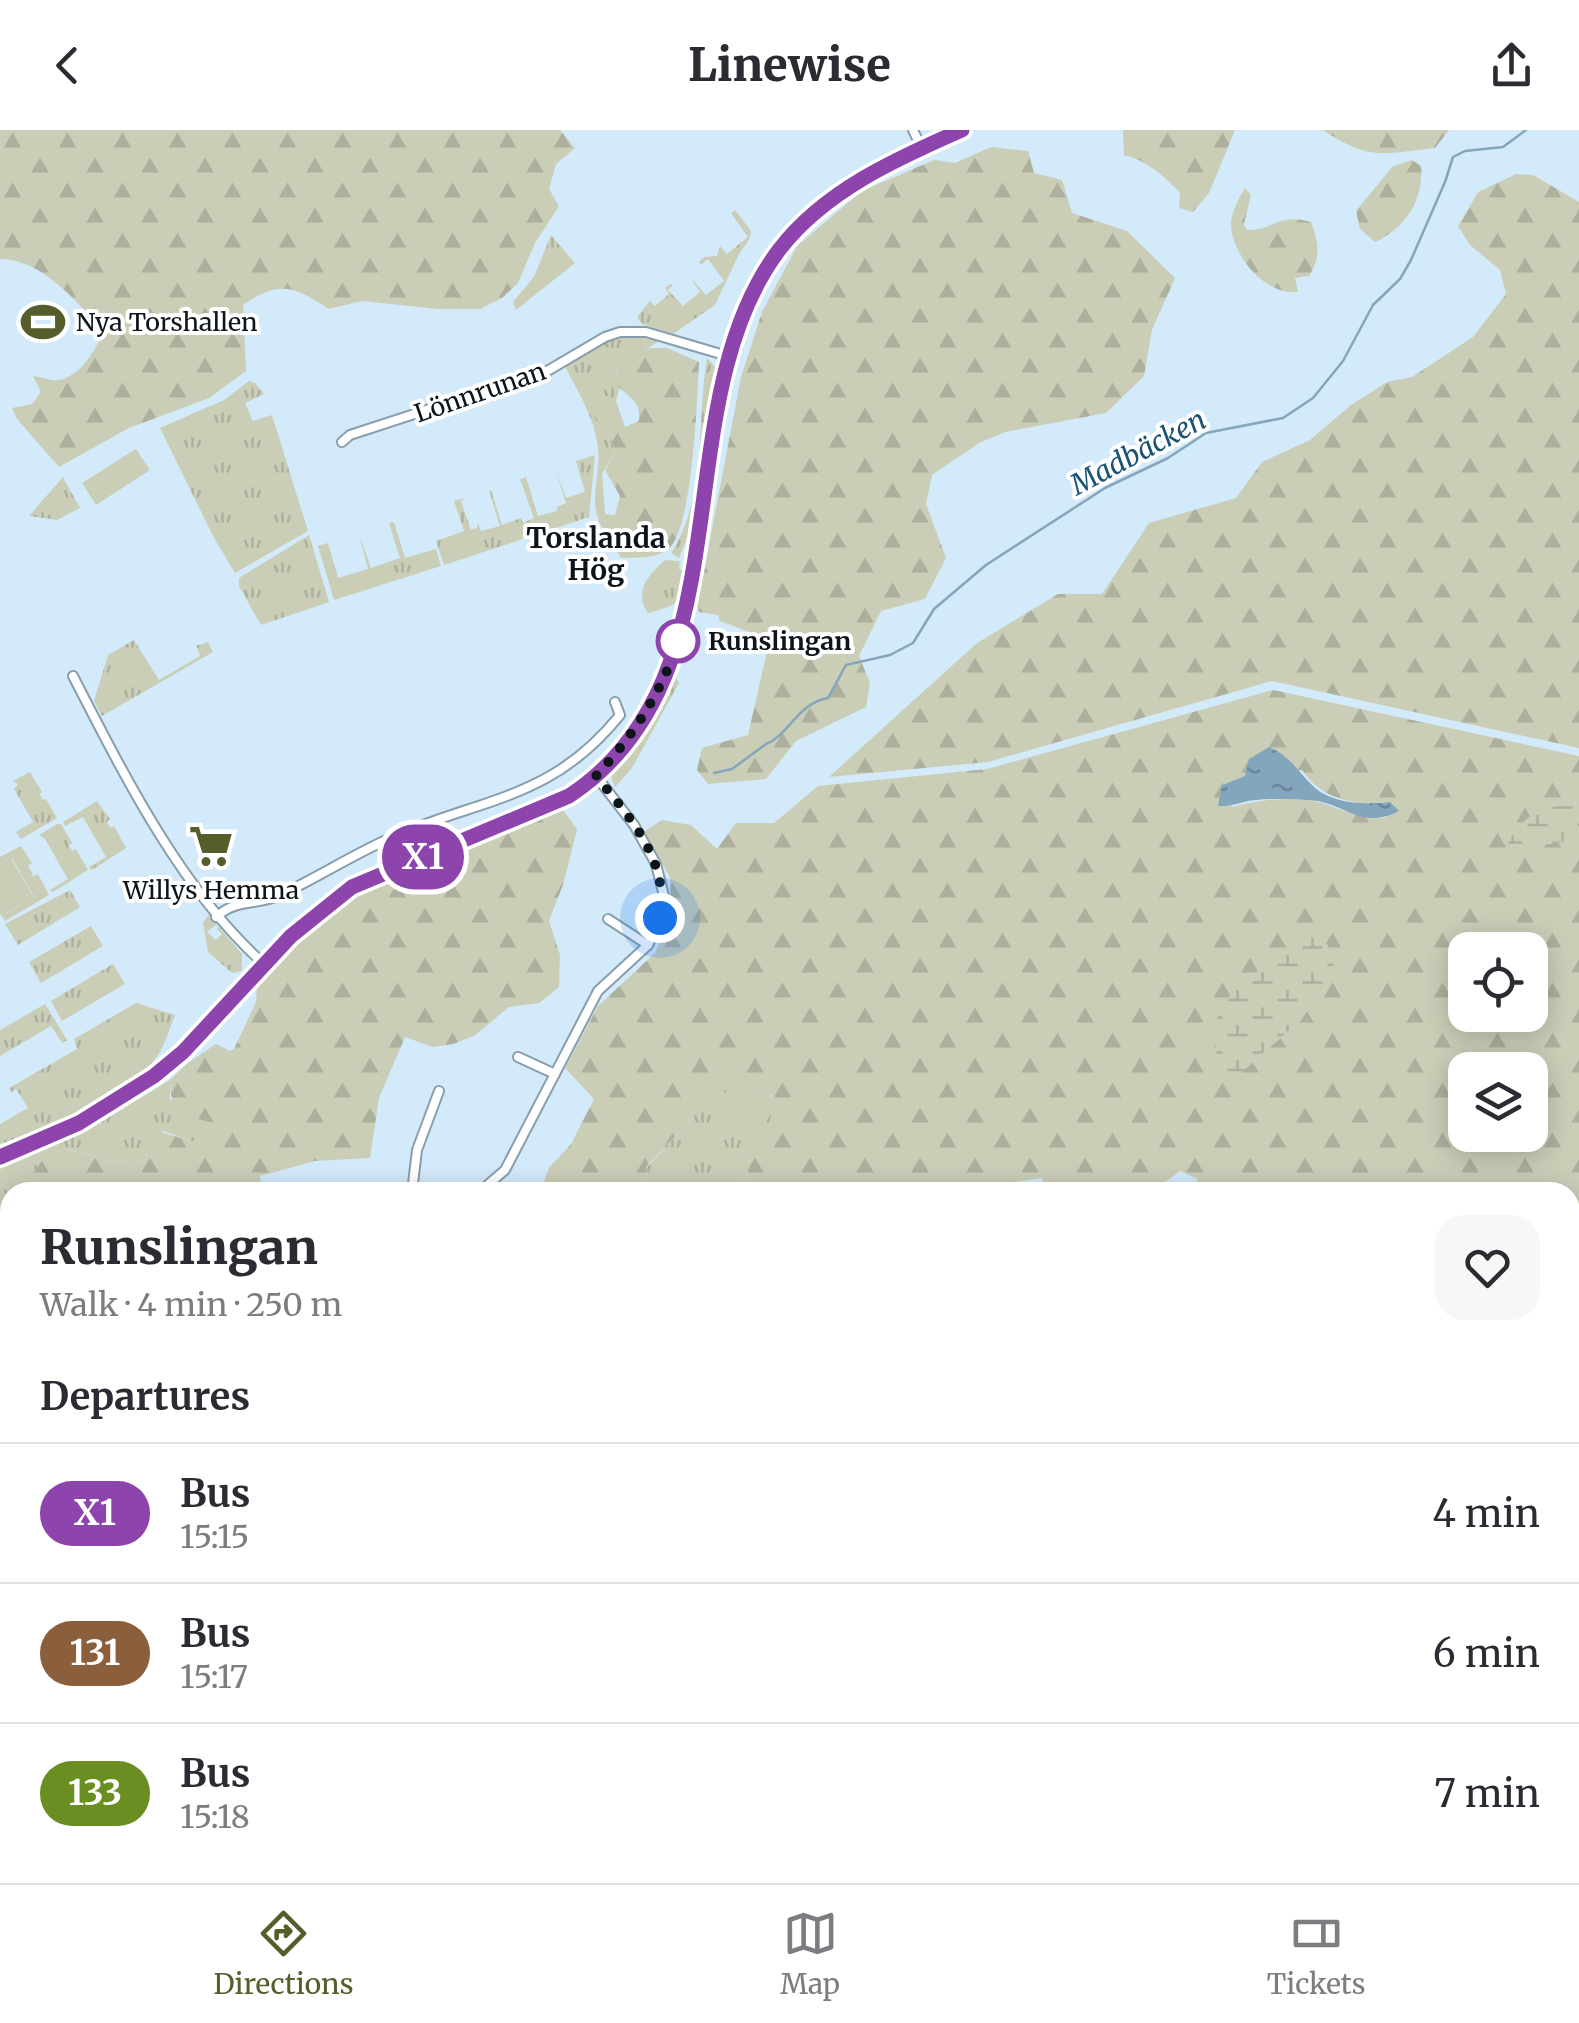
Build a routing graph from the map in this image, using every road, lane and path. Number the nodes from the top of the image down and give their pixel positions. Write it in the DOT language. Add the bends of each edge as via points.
graph roads {
  1 [pos="913,130"];
  2 [pos="962,130"];
  3 [pos="922,149"];
  4 [pos="731,356"];
  5 [pos="342,442"];
  6 [pos="73,676"];
  7 [pos="615,702"];
  8 [pos="596,776"];
  9 [pos="216,917"];
  10 [pos="608,919"];
  11 [pos="648,945"];
  12 [pos="264,964"];
  13 [pos="518,1057"];
  14 [pos="555,1074"];
  15 [pos="439,1090"];
  16 [pos="0,1158"];
  17 [pos="415,1182"];
  18 [pos="491,1182"];
  1 -- 3 [label="street"];
  2 -- 3 [label="street"];
  3 -- 4 [label="street" via="834,198 788,240 752,292"];
  4 -- 5 [label="street, Lönnrunan" via="646,332 620,332 548,370"];
  4 -- 8 [label="street" via="678,641 643,719"];
  6 -- 9 [label="street" via="160,833"];
  7 -- 9 [label="street" via="620,715 611,727 545,781 401,833 277,897 245,901"];
  8 -- 11 [label="street" via="656,864 664,896"];
  8 -- 12 [label="street" via="542,809 352,887"];
  9 -- 12 [label="street"];
  10 -- 11 [label="street"];
  11 -- 14 [label="street" via="598,991"];
  12 -- 16 [label="street" via="154,1076 79,1123"];
  13 -- 14 [label="street"];
  14 -- 18 [label="street" via="504,1170"];
  15 -- 17 [label="street" via="417,1150"];
}
